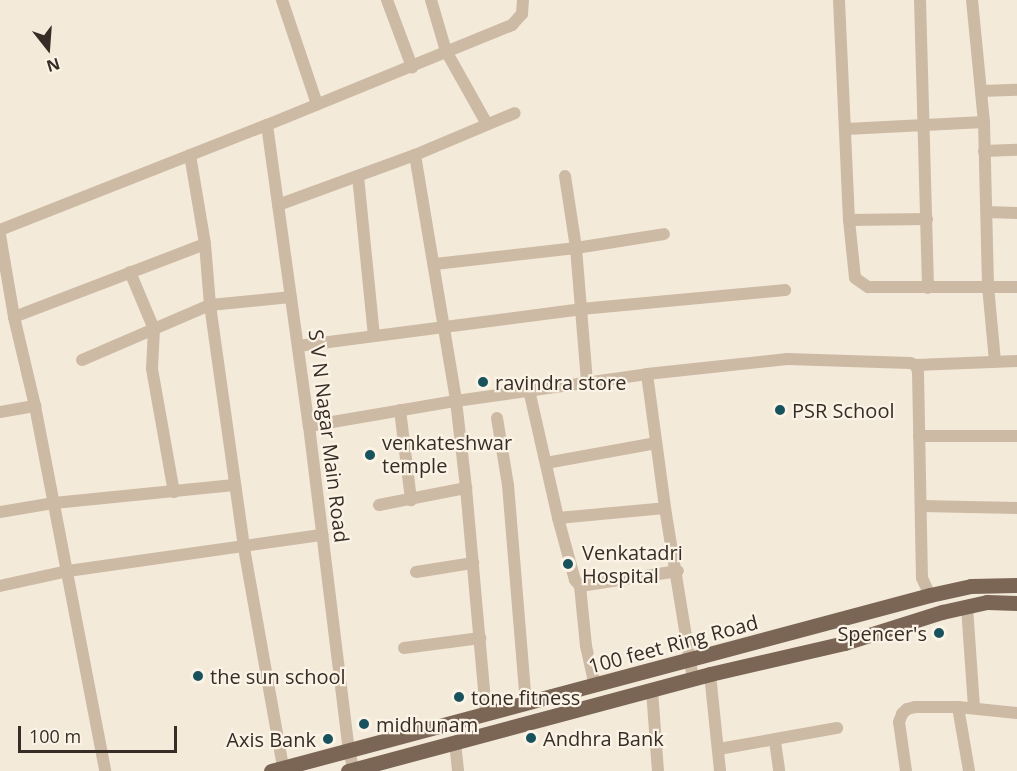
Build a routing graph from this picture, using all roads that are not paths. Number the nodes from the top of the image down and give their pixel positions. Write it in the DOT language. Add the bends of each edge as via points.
graph roads {
  1 [pos="282,0"];
  2 [pos="387,0"];
  3 [pos="431,0"];
  4 [pos="523,0"];
  5 [pos="839,0"];
  6 [pos="920,0"];
  7 [pos="972,0"];
  8 [pos="446,51"];
  9 [pos="412,67"];
  10 [pos="1017,90"];
  11 [pos="981,91"];
  12 [pos="317,104"];
  13 [pos="515,113"];
  14 [pos="984,122"];
  15 [pos="487,124"];
  16 [pos="925,124"];
  17 [pos="267,125"];
  18 [pos="846,129"];
  19 [pos="1017,150"];
  20 [pos="984,151"];
  21 [pos="190,155"];
  22 [pos="415,155"];
  23 [pos="358,176"];
  24 [pos="565,176"];
  25 [pos="278,205"];
  26 [pos="987,212"];
  27 [pos="1017,213"];
  28 [pos="927,219"];
  29 [pos="849,220"];
  30 [pos="0,230"];
  31 [pos="664,234"];
  32 [pos="0,235"];
  33 [pos="205,244"];
  34 [pos="576,248"];
  35 [pos="435,264"];
  36 [pos="130,272"];
  37 [pos="988,286"];
  38 [pos="1017,287"];
  39 [pos="928,288"];
  40 [pos="785,290"];
  41 [pos="291,297"];
  42 [pos="210,305"];
  43 [pos="581,309"];
  44 [pos="14,317"];
  45 [pos="444,327"];
  46 [pos="154,329"];
  47 [pos="374,335"];
  48 [pos="298,346"];
  49 [pos="82,360"];
  50 [pos="1017,361"];
  51 [pos="995,362"];
  52 [pos="916,365"];
  53 [pos="647,374"];
  54 [pos="588,382"];
  55 [pos="529,390"];
  56 [pos="456,401"];
  57 [pos="35,406"];
  58 [pos="400,410"];
  59 [pos="0,412"];
  60 [pos="497,418"];
  61 [pos="309,426"];
  62 [pos="919,436"];
  63 [pos="1017,436"];
  64 [pos="656,442"];
  65 [pos="546,463"];
  66 [pos="234,485"];
  67 [pos="466,488"];
  68 [pos="174,492"];
  69 [pos="411,500"];
  70 [pos="54,503"];
  71 [pos="379,505"];
  72 [pos="921,506"];
  73 [pos="665,508"];
  74 [pos="1017,508"];
  75 [pos="0,512"];
  76 [pos="558,518"];
  77 [pos="322,535"];
  78 [pos="244,548"];
  79 [pos="473,563"];
  80 [pos="68,571"];
  81 [pos="678,571"];
  82 [pos="416,572"];
  83 [pos="1017,585"];
  84 [pos="0,586"];
  85 [pos="580,586"];
  86 [pos="930,595"];
  87 [pos="1017,603"];
  88 [pos="967,606"];
  89 [pos="480,638"];
  90 [pos="404,648"];
  91 [pos="692,661"];
  92 [pos="710,674"];
  93 [pos="693,679"];
  94 [pos="596,686"];
  95 [pos="652,690"];
  96 [pos="526,703"];
  97 [pos="958,707"];
  98 [pos="974,708"];
  99 [pos="486,713"];
  100 [pos="1017,713"];
  101 [pos="837,728"];
  102 [pos="775,741"];
  103 [pos="454,742"];
  104 [pos="719,749"];
  105 [pos="349,752"];
  106 [pos="277,769"];
  107 [pos="352,770"];
  108 [pos="105,771"];
  109 [pos="458,771"];
  110 [pos="658,771"];
  111 [pos="720,771"];
  112 [pos="779,771"];
  113 [pos="906,771"];
  114 [pos="969,771"];
  1 -- 12 [label="street"];
  2 -- 9 [label="street"];
  3 -- 8 [label="street"];
  4 -- 8 [label="street" via="518,21"];
  5 -- 18 [label="street"];
  6 -- 16 [label="street"];
  7 -- 11 [label="street"];
  8 -- 9 [label="street"];
  8 -- 15 [label="street"];
  9 -- 12 [label="street"];
  10 -- 11 [label="street"];
  11 -- 14 [label="street"];
  12 -- 17 [label="street"];
  13 -- 15 [label="street"];
  14 -- 16 [label="street"];
  14 -- 20 [label="street"];
  15 -- 22 [label="street"];
  16 -- 18 [label="street"];
  16 -- 28 [label="street"];
  17 -- 21 [label="street"];
  17 -- 25 [label="street, S V N Nagar Main Road"];
  18 -- 29 [label="street"];
  19 -- 20 [label="street"];
  20 -- 26 [label="street"];
  21 -- 30 [label="street"];
  21 -- 33 [label="street"];
  22 -- 23 [label="street"];
  22 -- 35 [label="street"];
  23 -- 25 [label="street"];
  23 -- 47 [label="street"];
  24 -- 34 [label="street"];
  25 -- 41 [label="street, S V N Nagar Main Road"];
  26 -- 27 [label="street"];
  26 -- 37 [label="street"];
  28 -- 29 [label="street"];
  28 -- 39 [label="street"];
  29 -- 39 [label="street" via="853,269 860,284"];
  31 -- 34 [label="street"];
  32 -- 44 [label="street"];
  33 -- 36 [label="street"];
  33 -- 42 [label="street"];
  34 -- 35 [label="street"];
  34 -- 43 [label="street"];
  35 -- 45 [label="street"];
  36 -- 44 [label="street"];
  36 -- 46 [label="street"];
  37 -- 38 [label="street"];
  37 -- 39 [label="street"];
  37 -- 51 [label="street"];
  40 -- 43 [label="street"];
  41 -- 42 [label="street"];
  41 -- 48 [label="street, S V N Nagar Main Road"];
  42 -- 46 [label="street"];
  42 -- 66 [label="street"];
  43 -- 45 [label="street"];
  43 -- 54 [label="street"];
  44 -- 57 [label="street"];
  45 -- 47 [label="street"];
  45 -- 56 [label="street"];
  46 -- 49 [label="street"];
  46 -- 68 [label="street" via="152,369"];
  47 -- 48 [label="street"];
  48 -- 61 [label="street, S V N Nagar Main Road"];
  50 -- 51 [label="street"];
  51 -- 52 [label="street"];
  52 -- 53 [label="street" via="900,361 787,359"];
  52 -- 62 [label="street"];
  53 -- 54 [label="street"];
  53 -- 64 [label="street"];
  54 -- 55 [label="street"];
  55 -- 56 [label="street"];
  55 -- 65 [label="street"];
  56 -- 58 [label="street"];
  56 -- 67 [label="street"];
  57 -- 59 [label="street"];
  57 -- 70 [label="street"];
  58 -- 61 [label="street"];
  58 -- 69 [label="street"];
  60 -- 96 [label="street" via="509,493"];
  61 -- 77 [label="street, S V N Nagar Main Road"];
  62 -- 63 [label="street"];
  62 -- 72 [label="street"];
  64 -- 65 [label="street"];
  64 -- 73 [label="street"];
  65 -- 76 [label="street"];
  66 -- 68 [label="street"];
  66 -- 78 [label="street"];
  67 -- 69 [label="street"];
  67 -- 79 [label="street"];
  68 -- 70 [label="street"];
  69 -- 71 [label="street"];
  70 -- 75 [label="street"];
  70 -- 80 [label="street"];
  72 -- 74 [label="street"];
  72 -- 86 [label="street" via="922,578"];
  73 -- 76 [label="street"];
  73 -- 81 [label="street"];
  76 -- 85 [label="street"];
  77 -- 78 [label="street"];
  77 -- 105 [label="street, S V N Nagar Main Road"];
  78 -- 80 [label="street"];
  78 -- 106 [label="street"];
  79 -- 82 [label="street"];
  79 -- 89 [label="street"];
  80 -- 84 [label="street"];
  80 -- 108 [label="street"];
  81 -- 85 [label="street"];
  81 -- 91 [label="street"];
  83 -- 86 [label="main road, 100 feet Ring Road" via="971,585"];
  85 -- 94 [label="street" via="586,646"];
  86 -- 91 [label="main road, 100 feet Ring Road"];
  87 -- 88 [label="main road, 100 feet Ring Road"];
  88 -- 92 [label="main road, 100 feet Ring Road" via="844,643"];
  88 -- 98 [label="street"];
  89 -- 90 [label="street"];
  89 -- 99 [label="street"];
  91 -- 93 [label="street"];
  91 -- 94 [label="main road, 100 feet Ring Road"];
  92 -- 93 [label="main road, 100 feet Ring Road"];
  92 -- 104 [label="street"];
  93 -- 95 [label="main road, 100 feet Ring Road"];
  94 -- 96 [label="main road, 100 feet Ring Road"];
  95 -- 103 [label="main road, 100 feet Ring Road"];
  95 -- 110 [label="street"];
  96 -- 99 [label="main road, 100 feet Ring Road"];
  97 -- 98 [label="street"];
  97 -- 113 [label="street" via="915,706 902,714 900,735"];
  97 -- 114 [label="street"];
  98 -- 100 [label="street"];
  99 -- 105 [label="main road, 100 feet Ring Road"];
  101 -- 102 [label="street"];
  102 -- 104 [label="street"];
  102 -- 112 [label="street"];
  103 -- 107 [label="main road, 100 feet Ring Road"];
  103 -- 109 [label="street"];
  104 -- 111 [label="street"];
  105 -- 106 [label="main road, 100 feet Ring Road"];
  105 -- 107 [label="street, S V N Nagar Main Road"];
}
